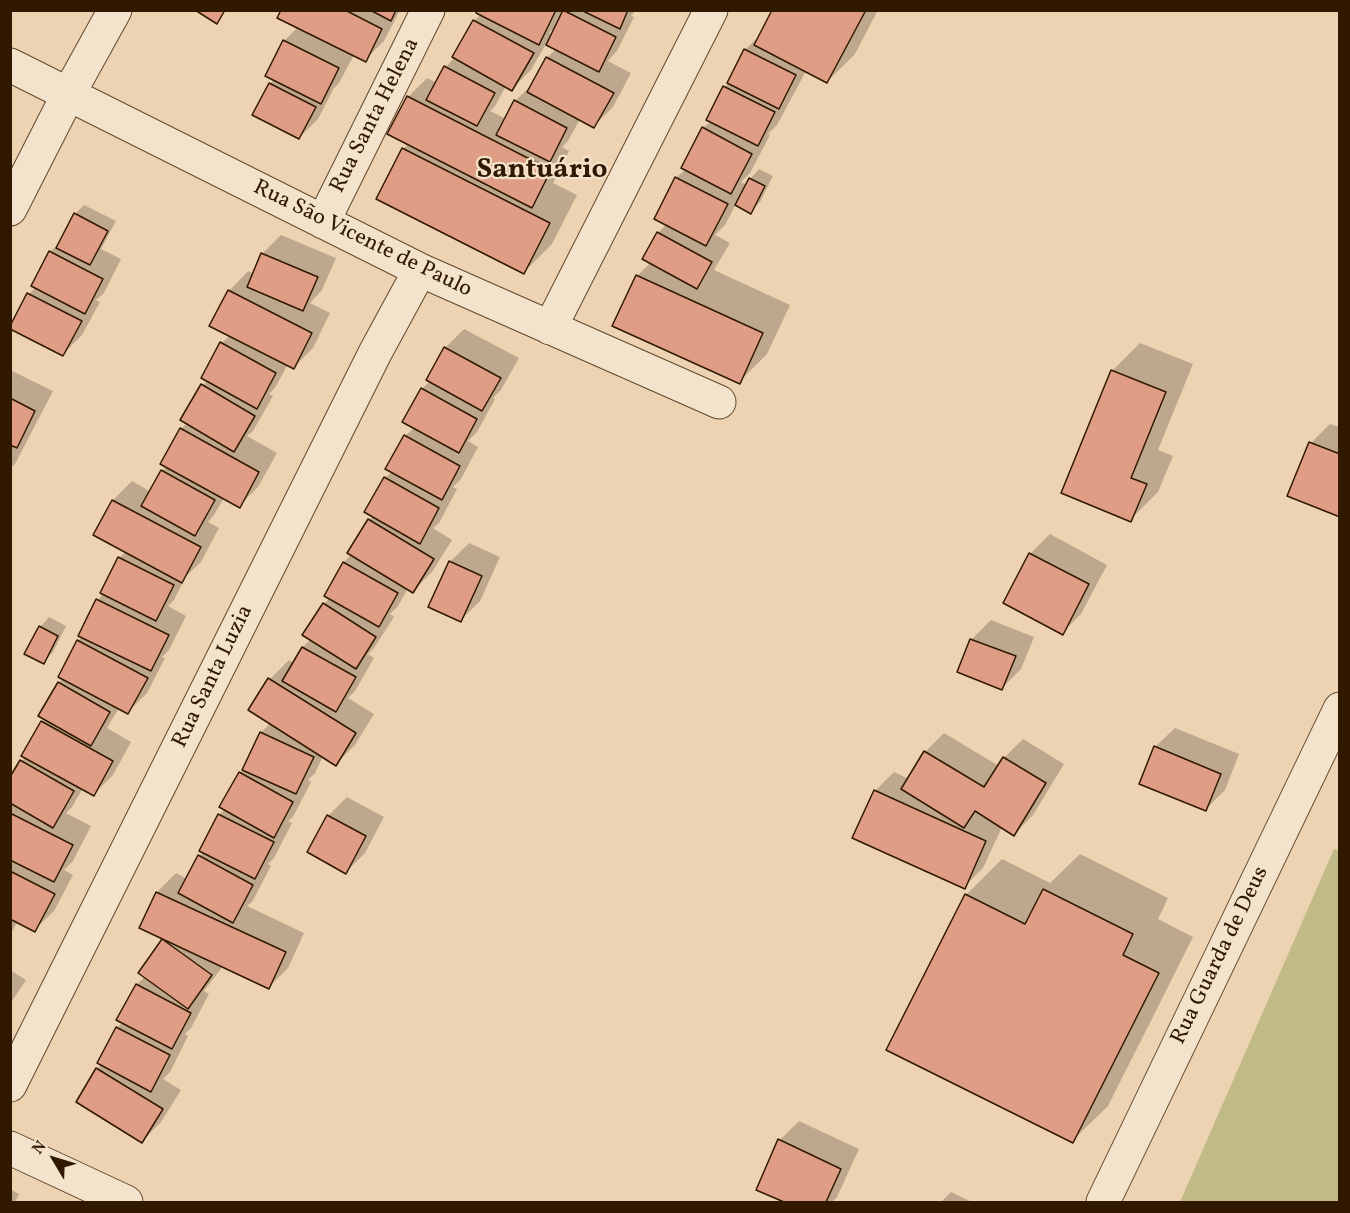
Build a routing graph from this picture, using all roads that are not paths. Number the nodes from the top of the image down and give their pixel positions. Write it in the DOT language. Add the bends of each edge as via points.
graph roads {
  1 [pos="115,10"];
  2 [pos="428,10"];
  3 [pos="711,10"];
  4 [pos="10,65"];
  5 [pos="69,95"];
  6 [pos="10,208"];
  7 [pos="323,222"];
  8 [pos="420,270"];
  9 [pos="550,328"];
  10 [pos="719,402"];
  11 [pos="1340,709"];
  12 [pos="1330,752"];
  13 [pos="10,1085"];
  14 [pos="10,1148"];
  15 [pos="111,1199"];
  16 [pos="1103,1203"];
  1 -- 5 [label="street"];
  2 -- 7 [label="street, Rua Santa Helena"];
  3 -- 9 [label="street"];
  4 -- 5 [label="street, Rua São Vicente de Paulo"];
  5 -- 6 [label="street"];
  5 -- 7 [label="street, Rua São Vicente de Paulo"];
  7 -- 8 [label="street, Rua São Vicente de Paulo"];
  8 -- 9 [label="street, Rua São Vicente de Paulo"];
  8 -- 13 [label="street, Rua Santa Luzia"];
  9 -- 10 [label="street, Rua São Vicente de Paulo"];
  11 -- 12 [label="street, Rua Guarda de Deus"];
  12 -- 16 [label="street, Rua Guarda de Deus"];
  14 -- 15 [label="street"];
}
